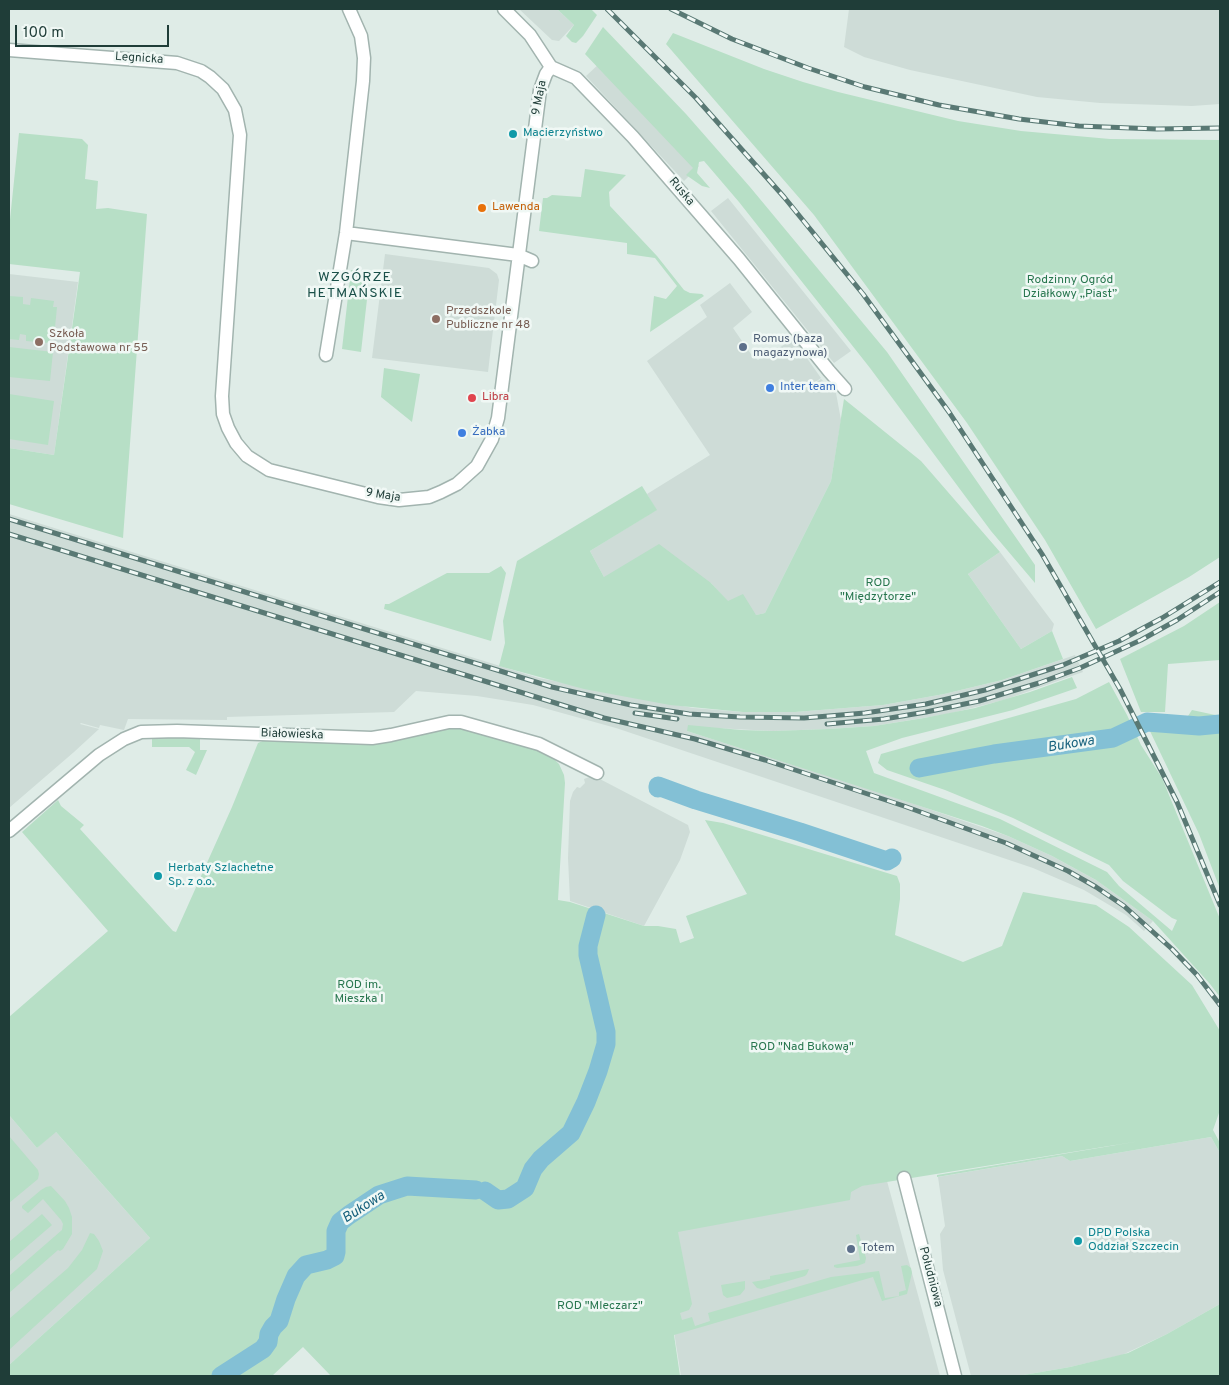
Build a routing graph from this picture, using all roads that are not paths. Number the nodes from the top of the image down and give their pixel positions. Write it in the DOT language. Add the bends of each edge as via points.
graph roads {
  1 [pos="349,9"];
  2 [pos="504,9"];
  3 [pos="9,50"];
  4 [pos="551,67"];
  5 [pos="239,123"];
  6 [pos="346,234"];
  7 [pos="518,255"];
  8 [pos="532,261"];
  9 [pos="326,355"];
  10 [pos="845,389"];
  11 [pos="597,774"];
  12 [pos="9,831"];
  13 [pos="904,1178"];
  14 [pos="956,1376"];
  1 -- 6 [label="street" via="361,36 364,65"];
  2 -- 4 [label="street" via="530,35"];
  3 -- 5 [label="street, Legnicka" via="166,61 188,66 210,77 223,89"];
  4 -- 7 [label="street, 9 Maja" via="540,90"];
  4 -- 10 [label="street, Ruska" via="576,78 633,137 739,259"];
  5 -- 7 [label="street, 9 Maja" via="238,181 222,403 226,424 236,443 265,468 394,500 429,497 463,479 483,456 495,431"];
  6 -- 7 [label="street"];
  6 -- 9 [label="street"];
  7 -- 8 [label="street"];
  11 -- 12 [label="street, Białowieska" via="539,744 461,722 372,738 141,732 99,755"];
  13 -- 14 [label="street, Południowa"];
}
